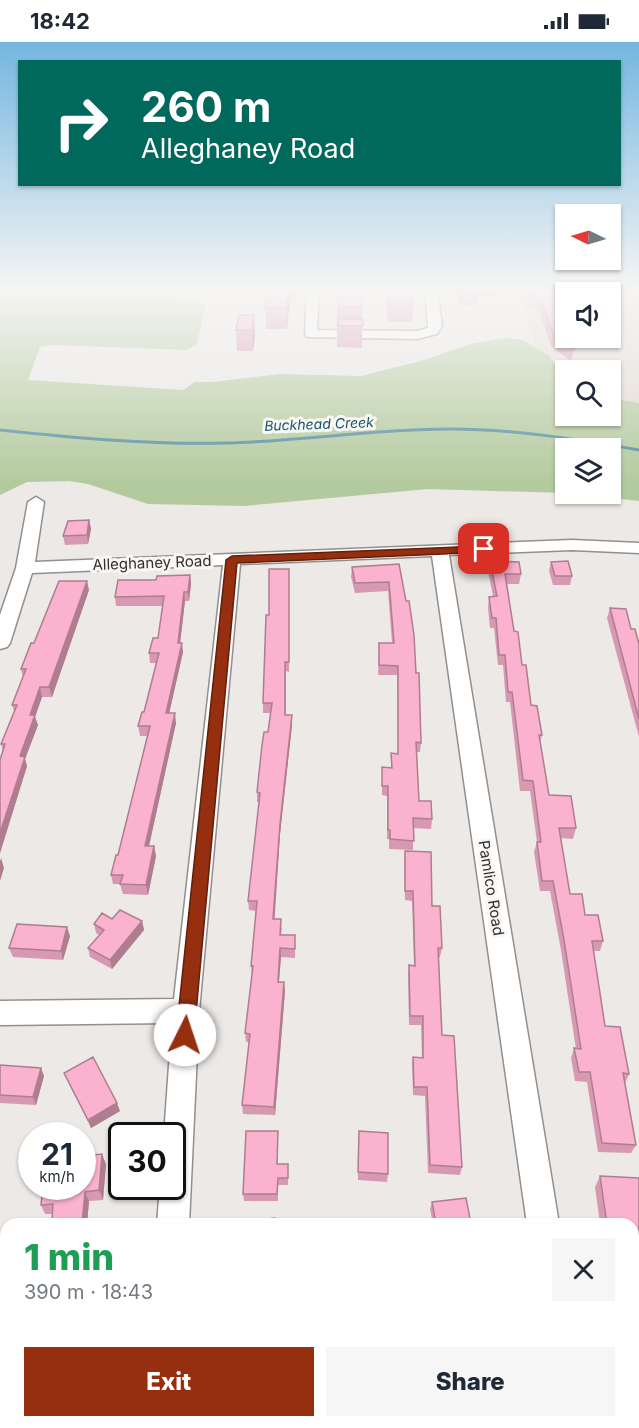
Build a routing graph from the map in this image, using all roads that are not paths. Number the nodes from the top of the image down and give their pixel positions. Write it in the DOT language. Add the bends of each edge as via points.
graph roads {
  1 [pos="36,502"];
  2 [pos="639,548"];
  3 [pos="440,551"];
  4 [pos="232,560"];
  5 [pos="25,568"];
  6 [pos="0,643"];
  7 [pos="186,1011"];
  8 [pos="0,1013"];
  9 [pos="173,1218"];
  10 [pos="542,1218"];
  1 -- 5 [label="street"];
  2 -- 3 [label="street, Alleghaney Road" via="572,545"];
  3 -- 4 [label="street, Alleghaney Road"];
  3 -- 10 [label="street, Pamlico Road"];
  4 -- 5 [label="street, Alleghaney Road"];
  4 -- 7 [label="street"];
  5 -- 6 [label="street"];
  7 -- 8 [label="street"];
  7 -- 9 [label="street"];
}
